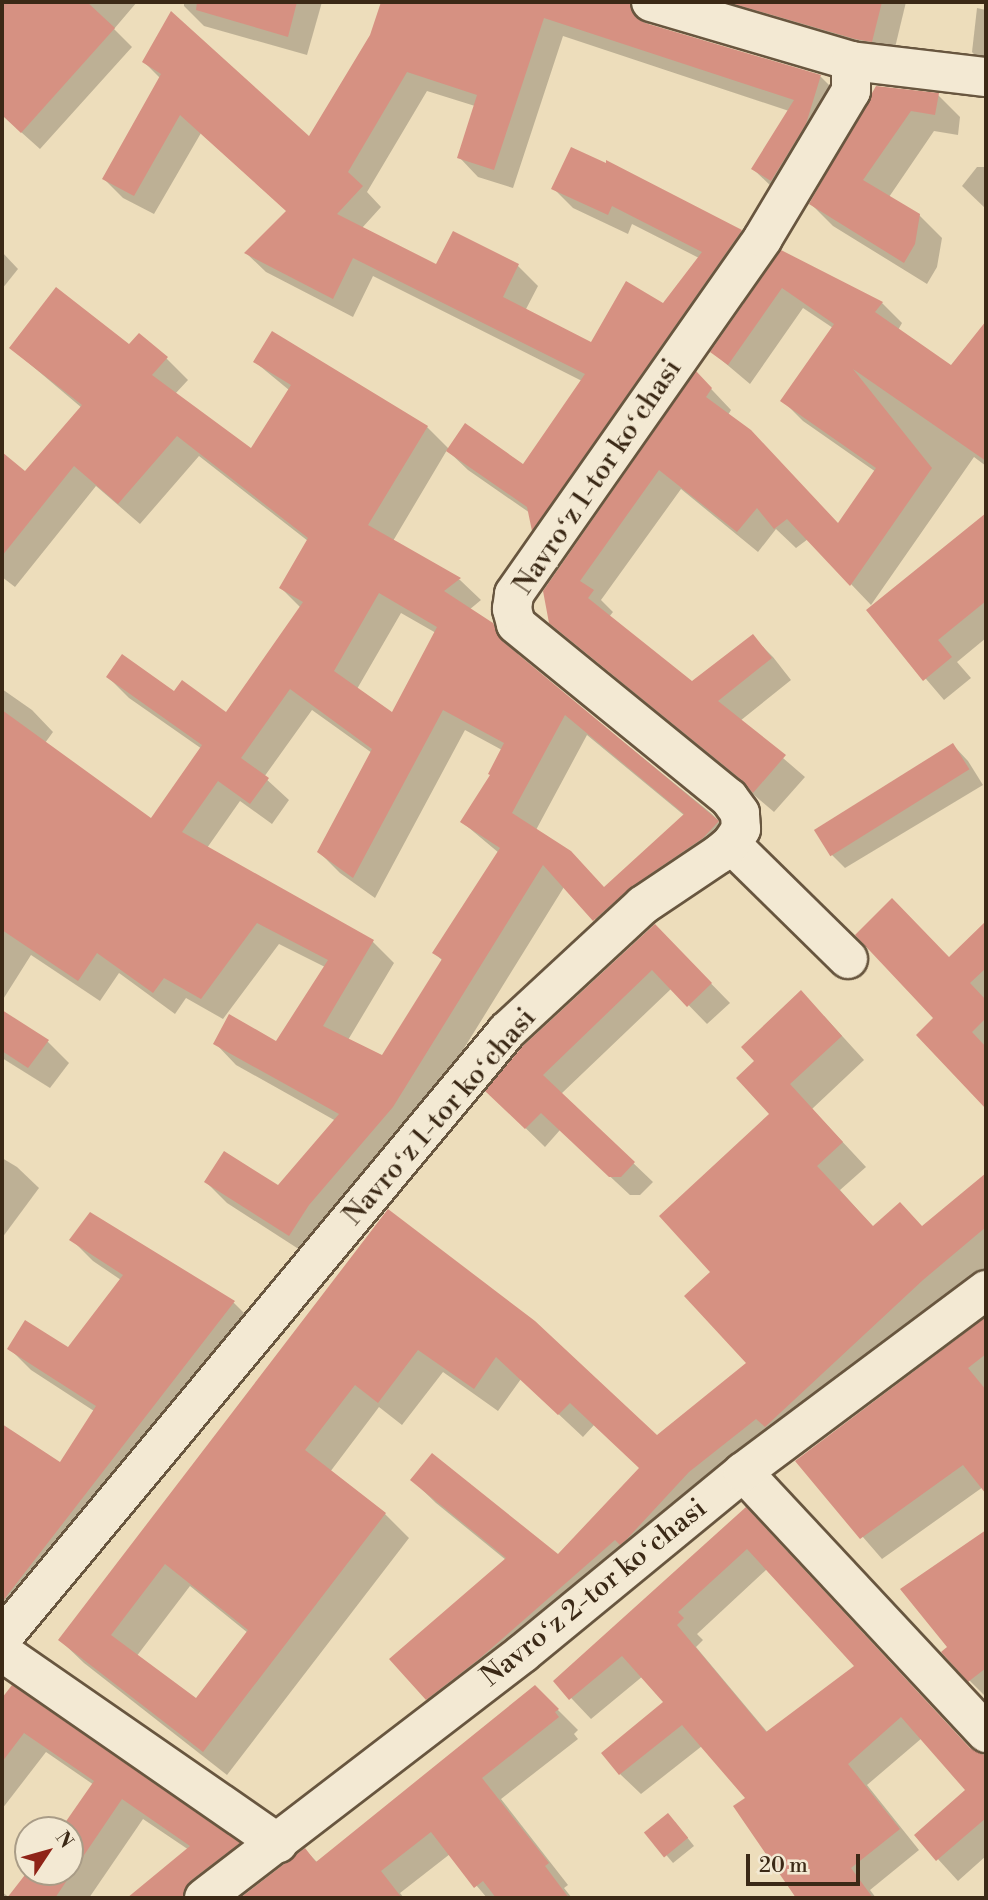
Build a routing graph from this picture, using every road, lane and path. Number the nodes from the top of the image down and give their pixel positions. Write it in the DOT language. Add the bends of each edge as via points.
graph roads {
  1 [pos="652,2"];
  2 [pos="851,61"];
  3 [pos="986,77"];
  4 [pos="732,844"];
  5 [pos="848,960"];
  6 [pos="986,1290"];
  7 [pos="743,1472"];
  8 [pos="2,1638"];
  9 [pos="2,1652"];
  10 [pos="986,1733"];
  11 [pos="278,1843"];
  12 [pos="204,1898"];
  1 -- 2 [label="street"];
  2 -- 3 [label="street"];
  2 -- 4 [label="street, Navroʻz 1-tor koʻchasi" via="851,91 763,238 514,594 516,624 729,798 740,813 741,829"];
  4 -- 5 [label="street"];
  4 -- 8 [label="street, Navroʻz 1-tor koʻchasi" via="643,905 507,1031"];
  6 -- 7 [label="street, Navroʻz 2-tor koʻchasi"];
  7 -- 10 [label="street"];
  7 -- 11 [label="street, Navroʻz 2-tor koʻchasi" via="523,1653"];
  9 -- 11 [label="street"];
  11 -- 12 [label="street, Navroʻz 2-tor koʻchasi"];
}
